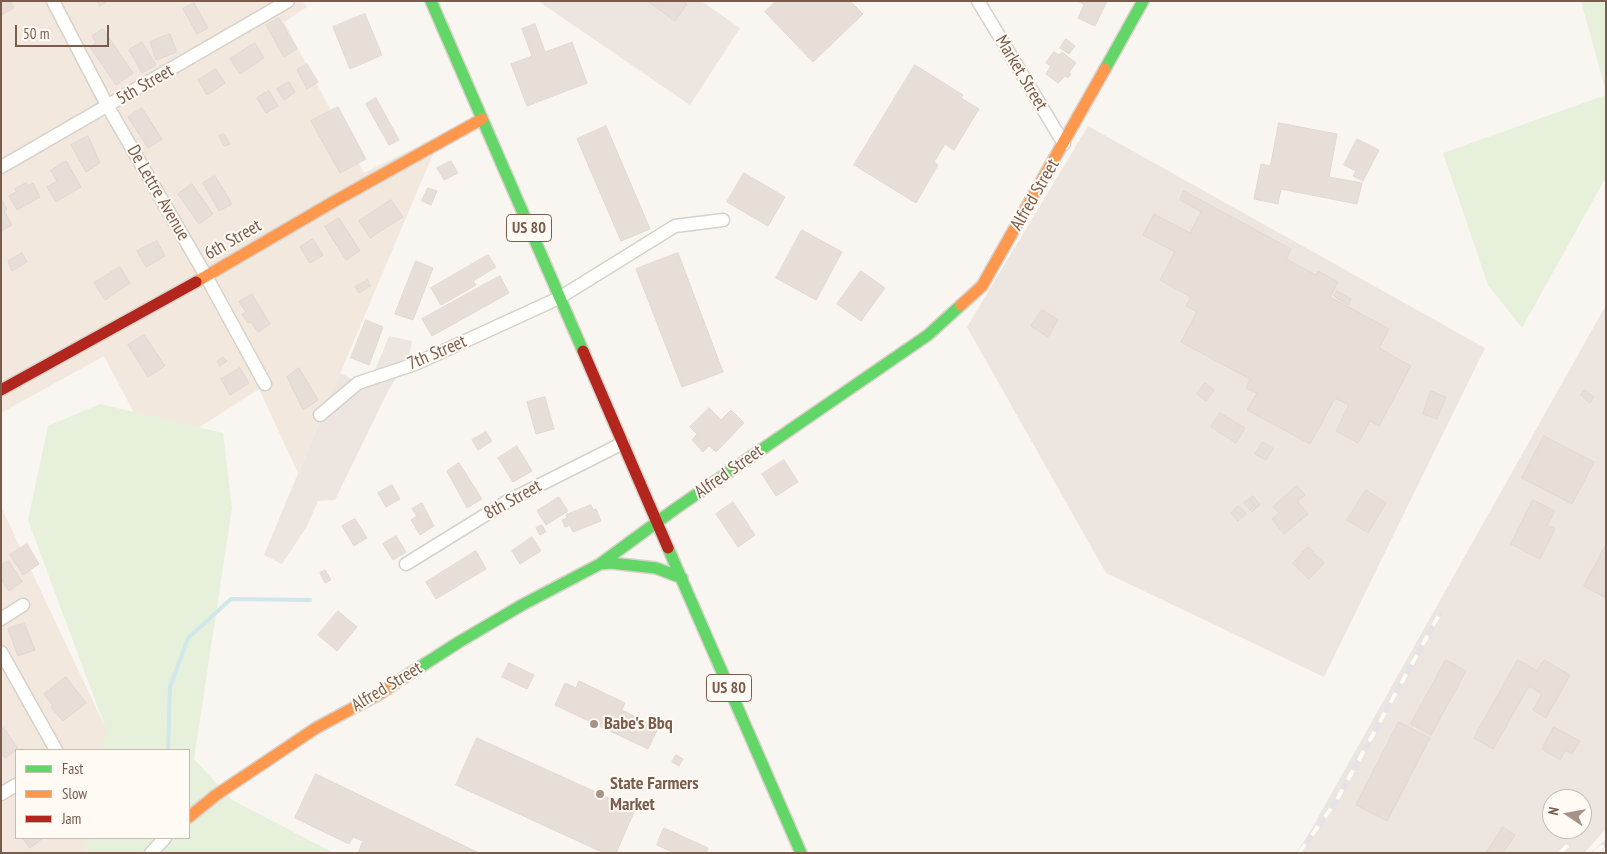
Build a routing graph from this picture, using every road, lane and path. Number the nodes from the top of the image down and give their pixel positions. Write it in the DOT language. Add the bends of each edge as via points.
graph roads {
  1 [pos="53,1"];
  2 [pos="288,1"];
  3 [pos="431,1"];
  4 [pos="978,1"];
  5 [pos="1143,1"];
  6 [pos="108,106"];
  7 [pos="482,119"];
  8 [pos="1064,144"];
  9 [pos="1,167"];
  10 [pos="723,220"];
  11 [pos="206,276"];
  12 [pos="559,298"];
  13 [pos="265,384"];
  14 [pos="1,390"];
  15 [pos="320,415"];
  16 [pos="624,442"];
  17 [pos="658,523"];
  18 [pos="406,564"];
  19 [pos="600,564"];
  20 [pos="682,578"];
  21 [pos="22,605"];
  22 [pos="1,619"];
  23 [pos="1,652"];
  24 [pos="55,749"];
  25 [pos="15,786"];
  26 [pos="1,794"];
  27 [pos="190,816"];
  28 [pos="164,839"];
  29 [pos="151,853"];
  30 [pos="801,853"];
  1 -- 6 [label="street, De Lettre Avenue"];
  2 -- 6 [label="street, 5th Street"];
  3 -- 7 [label="main road, US 80"];
  4 -- 8 [label="street, Market Street"];
  5 -- 8 [label="main road, Alfred Street"];
  6 -- 9 [label="street, 5th Street"];
  6 -- 11 [label="street, De Lettre Avenue"];
  7 -- 11 [label="main road, 6th Street"];
  7 -- 12 [label="main road, US 80"];
  8 -- 17 [label="main road, Alfred Street" via="982,286 928,335"];
  10 -- 12 [label="street, 7th Street" via="675,226"];
  11 -- 13 [label="street, De Lettre Avenue"];
  11 -- 14 [label="main road, 6th Street"];
  12 -- 15 [label="street, 7th Street" via="415,364 358,383"];
  12 -- 16 [label="main road, US 80"];
  16 -- 17 [label="main road, US 80"];
  16 -- 18 [label="street, 8th Street" via="508,501"];
  17 -- 19 [label="main road, Alfred Street"];
  17 -- 20 [label="main road, US 80"];
  19 -- 20 [label="main road" via="656,568"];
  19 -- 27 [label="main road, Alfred Street" via="459,642 380,693 316,728"];
  20 -- 30 [label="main road, US 80"];
  21 -- 22 [label="street"];
  23 -- 24 [label="street"];
  25 -- 26 [label="street"];
  28 -- 29 [label="street"];
}
